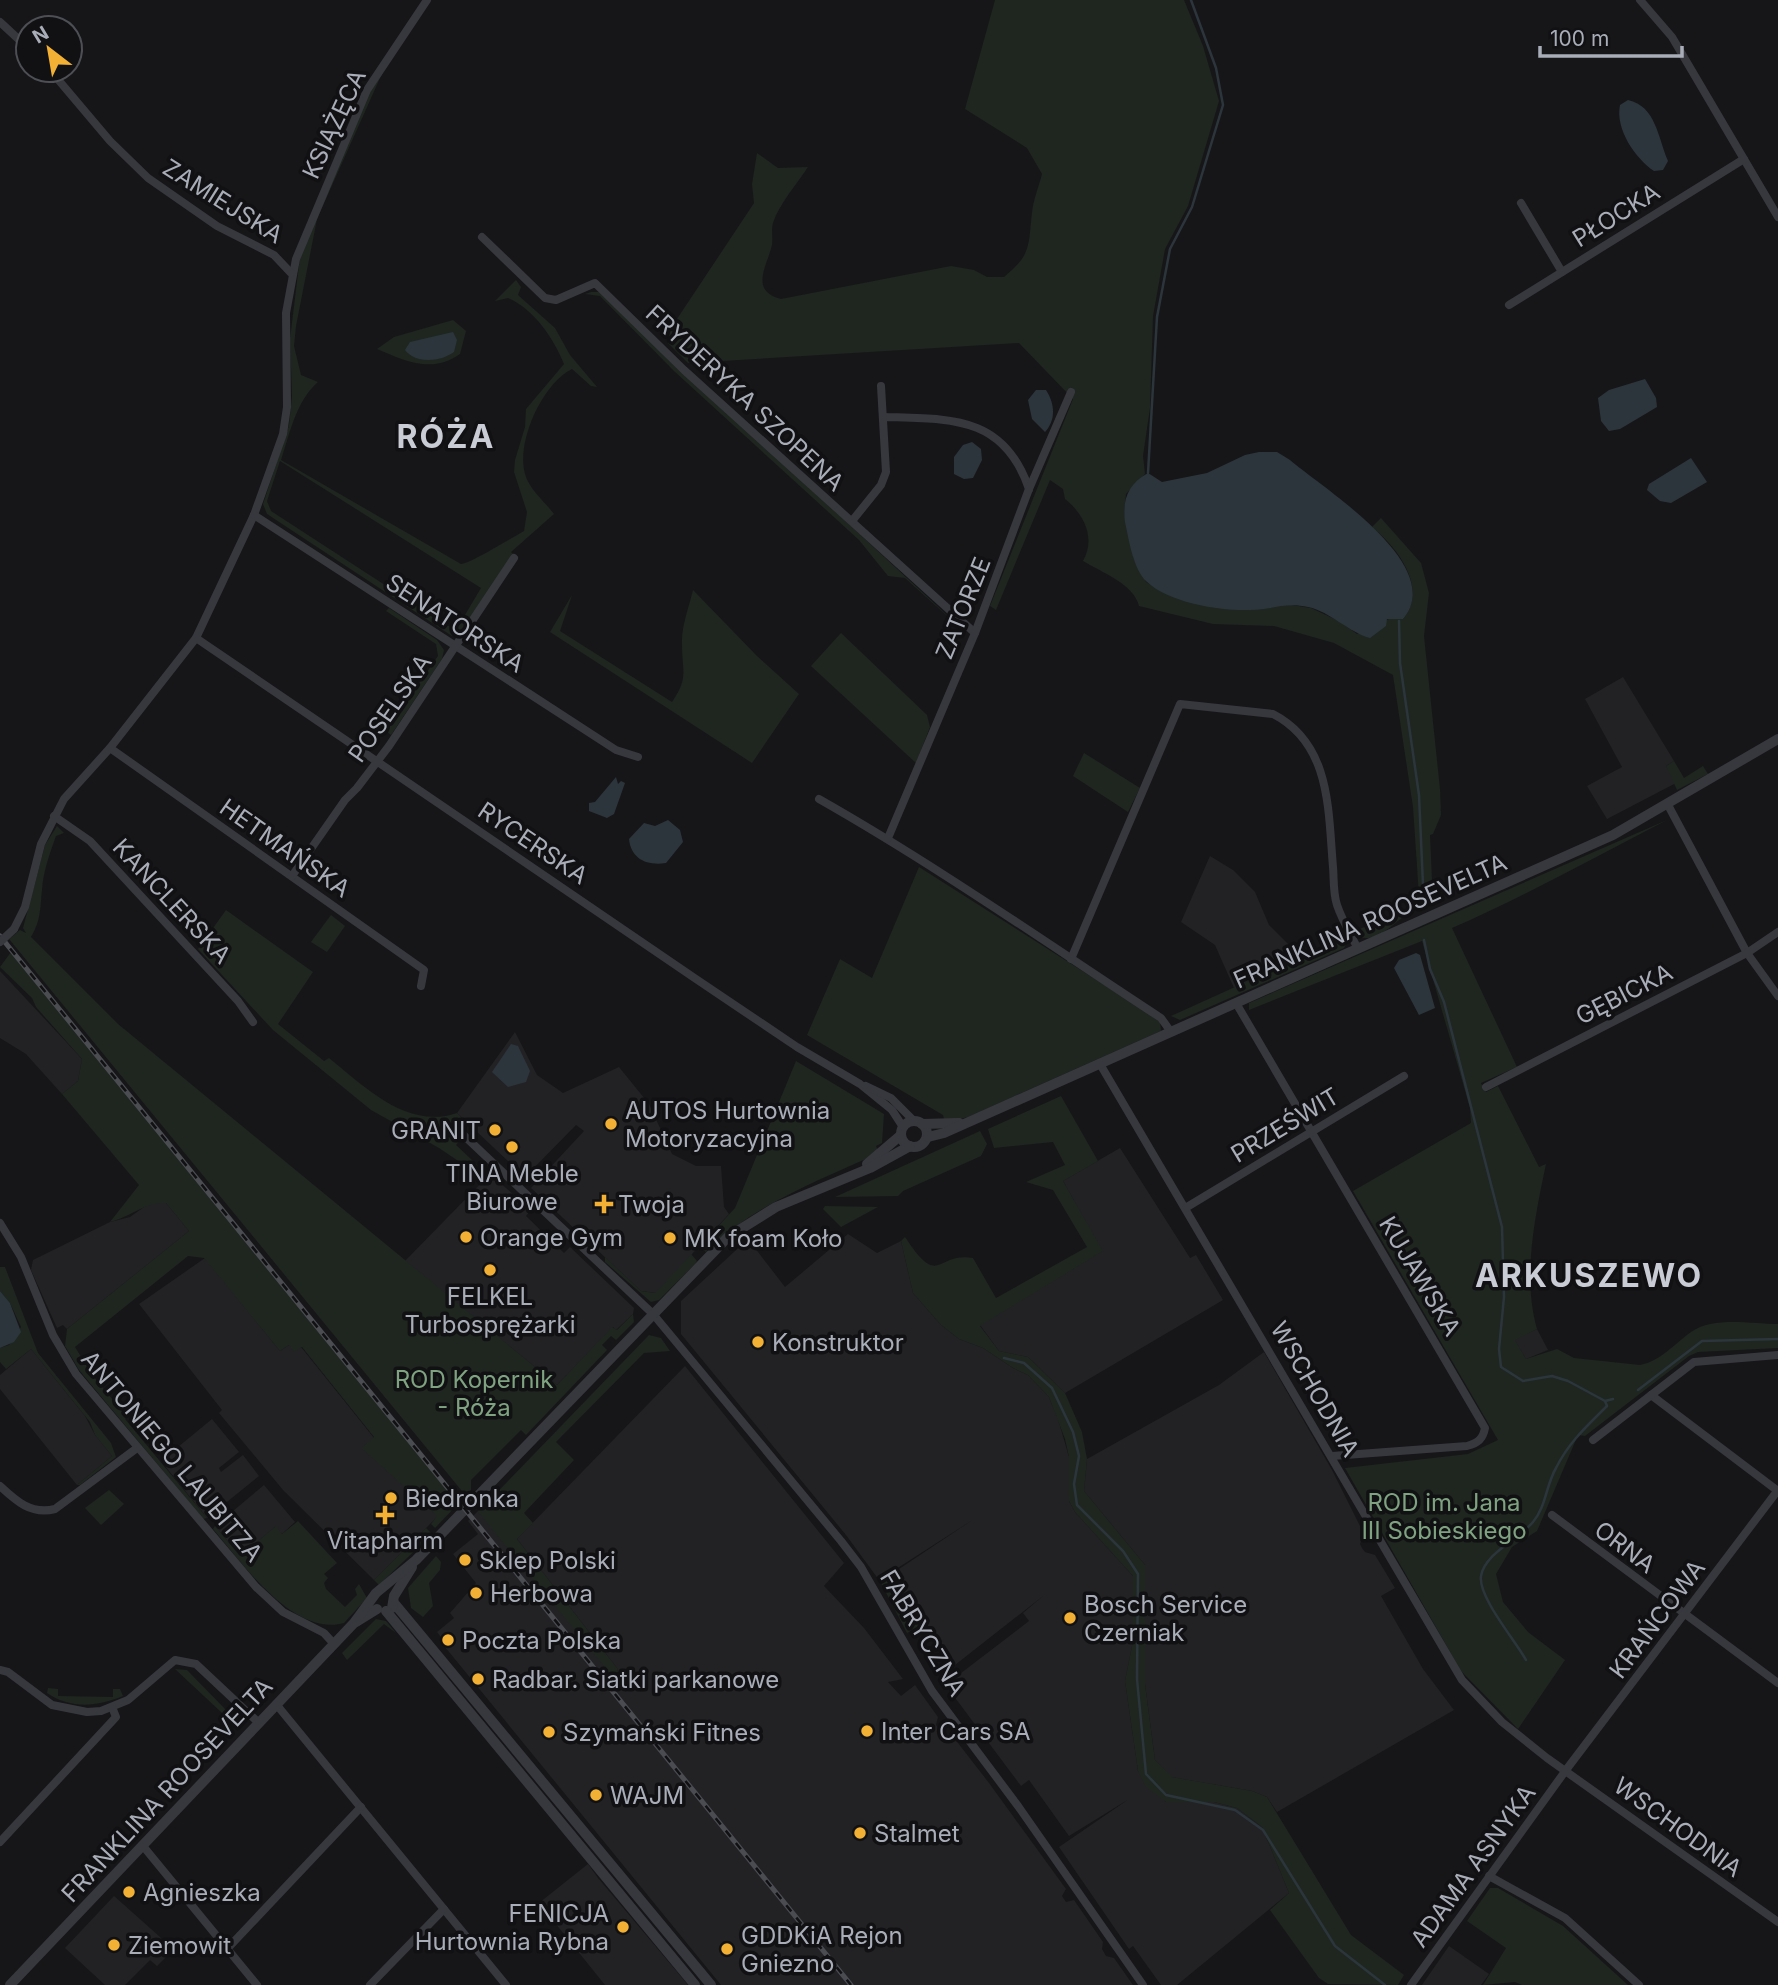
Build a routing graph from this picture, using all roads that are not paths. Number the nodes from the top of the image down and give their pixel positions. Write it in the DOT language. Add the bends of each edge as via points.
graph roads {
  1 [pos="427,0"];
  2 [pos="1640,0"];
  3 [pos="0,22"];
  4 [pos="14,35"];
  5 [pos="62,84"];
  6 [pos="1744,159"];
  7 [pos="1521,203"];
  8 [pos="1778,217"];
  9 [pos="482,237"];
  10 [pos="1562,272"];
  11 [pos="291,273"];
  12 [pos="1509,305"];
  13 [pos="881,386"];
  14 [pos="1070,392"];
  15 [pos="884,417"];
  16 [pos="1029,489"];
  17 [pos="254,515"];
  18 [pos="852,521"];
  19 [pos="514,558"];
  20 [pos="975,633"];
  21 [pos="196,638"];
  22 [pos="455,647"];
  23 [pos="1778,739"];
  24 [pos="110,748"];
  25 [pos="638,757"];
  26 [pos="378,759"];
  27 [pos="819,799"];
  28 [pos="1668,805"];
  29 [pos="54,816"];
  30 [pos="888,838"];
  31 [pos="292,876"];
  32 [pos="1778,932"];
  33 [pos="0,942"];
  34 [pos="1358,949"];
  35 [pos="1747,953"];
  36 [pos="1071,959"];
  37 [pos="421,986"];
  38 [pos="1778,996"];
  39 [pos="1236,1003"];
  40 [pos="253,1022"];
  41 [pos="1171,1032"];
  42 [pos="1100,1064"];
  43 [pos="1404,1076"];
  44 [pos="860,1084"];
  45 [pos="1486,1087"];
  46 [pos="918,1122"];
  47 [pos="969,1122"];
  48 [pos="455,1127"];
  49 [pos="902,1131"];
  50 [pos="1312,1132"];
  51 [pos="928,1137"];
  52 [pos="910,1146"];
  53 [pos="856,1172"];
  54 [pos="1187,1207"];
  55 [pos="0,1223"];
  56 [pos="653,1314"];
  57 [pos="1778,1355"];
  58 [pos="1651,1395"];
  59 [pos="1593,1440"];
  60 [pos="137,1448"];
  61 [pos="1332,1456"];
  62 [pos="0,1486"];
  63 [pos="1778,1490"];
  64 [pos="1552,1515"];
  65 [pos="416,1560"];
  66 [pos="387,1601"];
  67 [pos="1685,1615"];
  68 [pos="406,1617"];
  69 [pos="334,1644"];
  70 [pos="0,1670"];
  71 [pos="1778,1683"];
  72 [pos="276,1704"];
  73 [pos="112,1707"];
  74 [pos="259,1723"];
  75 [pos="1566,1770"];
  76 [pos="361,1807"];
  77 [pos="0,1842"];
  78 [pos="142,1846"];
  79 [pos="1489,1876"];
  80 [pos="444,1909"];
  81 [pos="1778,1922"];
  82 [pos="227,1949"];
  83 [pos="10,1985"];
  84 [pos="257,1985"];
  85 [pos="370,1985"];
  86 [pos="506,1985"];
  87 [pos="695,1985"];
  88 [pos="711,1985"];
  89 [pos="1143,1985"];
  90 [pos="1411,1985"];
  91 [pos="1639,1985"];
  1 -- 11 [label="street, KSIĄŻĘCA" via="367,90"];
  2 -- 6 [label="street" via="1672,37"];
  3 -- 4 [label="street"];
  5 -- 11 [label="street, ZAMIEJSKA" via="148,178 217,226 274,255"];
  6 -- 8 [label="street"];
  6 -- 10 [label="street, PŁOCKA"];
  7 -- 10 [label="street"];
  9 -- 18 [label="street, FRYDERYKA SZOPENA" via="545,298 556,300 595,284"];
  10 -- 12 [label="street, PŁOCKA"];
  11 -- 17 [label="street, KSIĄŻĘCA" via="285,332 286,419"];
  13 -- 15 [label="street"];
  14 -- 16 [label="street, ZATORZE"];
  15 -- 16 [label="street" via="956,420 978,426 1006,447"];
  15 -- 18 [label="street" via="886,472"];
  16 -- 20 [label="street, ZATORZE"];
  17 -- 21 [label="street, KSIĄŻĘCA"];
  17 -- 22 [label="street, SENATORSKA"];
  18 -- 20 [label="street, FRYDERYKA SZOPENA"];
  19 -- 22 [label="street, POSELSKA"];
  20 -- 30 [label="street, ZATORZE"];
  21 -- 24 [label="street"];
  21 -- 26 [label="street, RYCERSKA"];
  22 -- 25 [label="street, SENATORSKA" via="616,750"];
  22 -- 26 [label="street, POSELSKA"];
  23 -- 28 [label="street, FRANKLINA ROOSEVELTA"];
  24 -- 29 [label="street"];
  24 -- 31 [label="street, HETMAŃSKA"];
  26 -- 31 [label="street, POSELSKA"];
  26 -- 44 [label="street, RYCERSKA" via="696,979"];
  27 -- 30 [label="street"];
  28 -- 34 [label="street, FRANKLINA ROOSEVELTA" via="1613,835"];
  28 -- 35 [label="street"];
  29 -- 33 [label="street, bridge" via="41,844 25,908 14,929"];
  29 -- 40 [label="street, KANCLERSKA" via="90,841"];
  30 -- 36 [label="street"];
  31 -- 37 [label="street, HETMAŃSKA" via="424,970"];
  32 -- 35 [label="street, GĘBICKA"];
  34 -- 36 [label="street" via="1336,903 1329,820 1320,768 1309,743 1273,714 1180,704"];
  34 -- 39 [label="street, FRANKLINA ROOSEVELTA"];
  35 -- 38 [label="street"];
  35 -- 45 [label="street, GĘBICKA"];
  36 -- 41 [label="street" via="1161,1018"];
  39 -- 41 [label="street, FRANKLINA ROOSEVELTA"];
  39 -- 50 [label="street, KUJAWSKA"];
  41 -- 42 [label="street, FRANKLINA ROOSEVELTA"];
  42 -- 47 [label="street, FRANKLINA ROOSEVELTA"];
  42 -- 54 [label="street, WSCHODNIA"];
  43 -- 50 [label="street, PRZEŚWIT"];
  44 -- 46 [label="street, RYCERSKA" via="891,1098"];
  44 -- 49 [label="street, RYCERSKA" via="892,1110"];
  46 -- 47 [label="street, FRANKLINA ROOSEVELTA"];
  46 -- 49 [label="street, FRANKLINA ROOSEVELTA"];
  46 -- 51 [label="street"];
  47 -- 51 [label="street, FRANKLINA ROOSEVELTA"];
  48 -- 56 [label="street, FABRYCZNA"];
  49 -- 52 [label="street"];
  49 -- 53 [label="street, FRANKLINA ROOSEVELTA"];
  50 -- 54 [label="street, PRZEŚWIT"];
  50 -- 61 [label="street, KUJAWSKA" via="1485,1428 1483,1436 1467,1446"];
  51 -- 52 [label="street, FRANKLINA ROOSEVELTA" via="919,1146"];
  52 -- 53 [label="street, FRANKLINA ROOSEVELTA"];
  53 -- 56 [label="street, FRANKLINA ROOSEVELTA" via="742,1227"];
  54 -- 61 [label="street, WSCHODNIA"];
  55 -- 60 [label="street, ANTONIEGO LAUBITZA" via="21,1257 69,1364"];
  56 -- 65 [label="street, FRANKLINA ROOSEVELTA"];
  56 -- 89 [label="street, FABRYCZNA" via="861,1567 932,1691"];
  57 -- 58 [label="street" via="1694,1362"];
  58 -- 59 [label="street"];
  58 -- 63 [label="street"];
  60 -- 62 [label="street" via="55,1509 32,1510"];
  60 -- 69 [label="street, ANTONIEGO LAUBITZA" via="265,1596"];
  61 -- 75 [label="street, WSCHODNIA" via="1457,1674 1502,1721"];
  63 -- 67 [label="street, KRAŃCOWA"];
  64 -- 67 [label="street, ORNA"];
  65 -- 66 [label="street, FRANKLINA ROOSEVELTA"];
  65 -- 66 [label="street, FRANKLINA ROOSEVELTA" via="376,1593"];
  66 -- 68 [label="street"];
  66 -- 68 [label="street" via="400,1604"];
  66 -- 69 [label="street, FRANKLINA ROOSEVELTA" via="354,1623"];
  66 -- 87 [label="street"];
  67 -- 71 [label="street, ORNA"];
  67 -- 75 [label="street, KRAŃCOWA"];
  68 -- 88 [label="street"];
  69 -- 72 [label="street, FRANKLINA ROOSEVELTA"];
  70 -- 73 [label="street" via="61,1710 87,1712"];
  72 -- 74 [label="street, FRANKLINA ROOSEVELTA"];
  72 -- 76 [label="street"];
  73 -- 74 [label="street" via="128,1700 167,1663 183,1659 196,1664"];
  73 -- 77 [label="street" via="116,1717"];
  74 -- 78 [label="street, FRANKLINA ROOSEVELTA"];
  75 -- 79 [label="street, ADAMA ASNYKA"];
  75 -- 81 [label="street, WSCHODNIA"];
  76 -- 80 [label="street"];
  76 -- 82 [label="street"];
  78 -- 82 [label="street"];
  78 -- 83 [label="street, FRANKLINA ROOSEVELTA"];
  79 -- 90 [label="street, ADAMA ASNYKA"];
  79 -- 91 [label="street" via="1565,1918"];
  80 -- 85 [label="street"];
  80 -- 86 [label="street"];
  82 -- 84 [label="street"];
}
